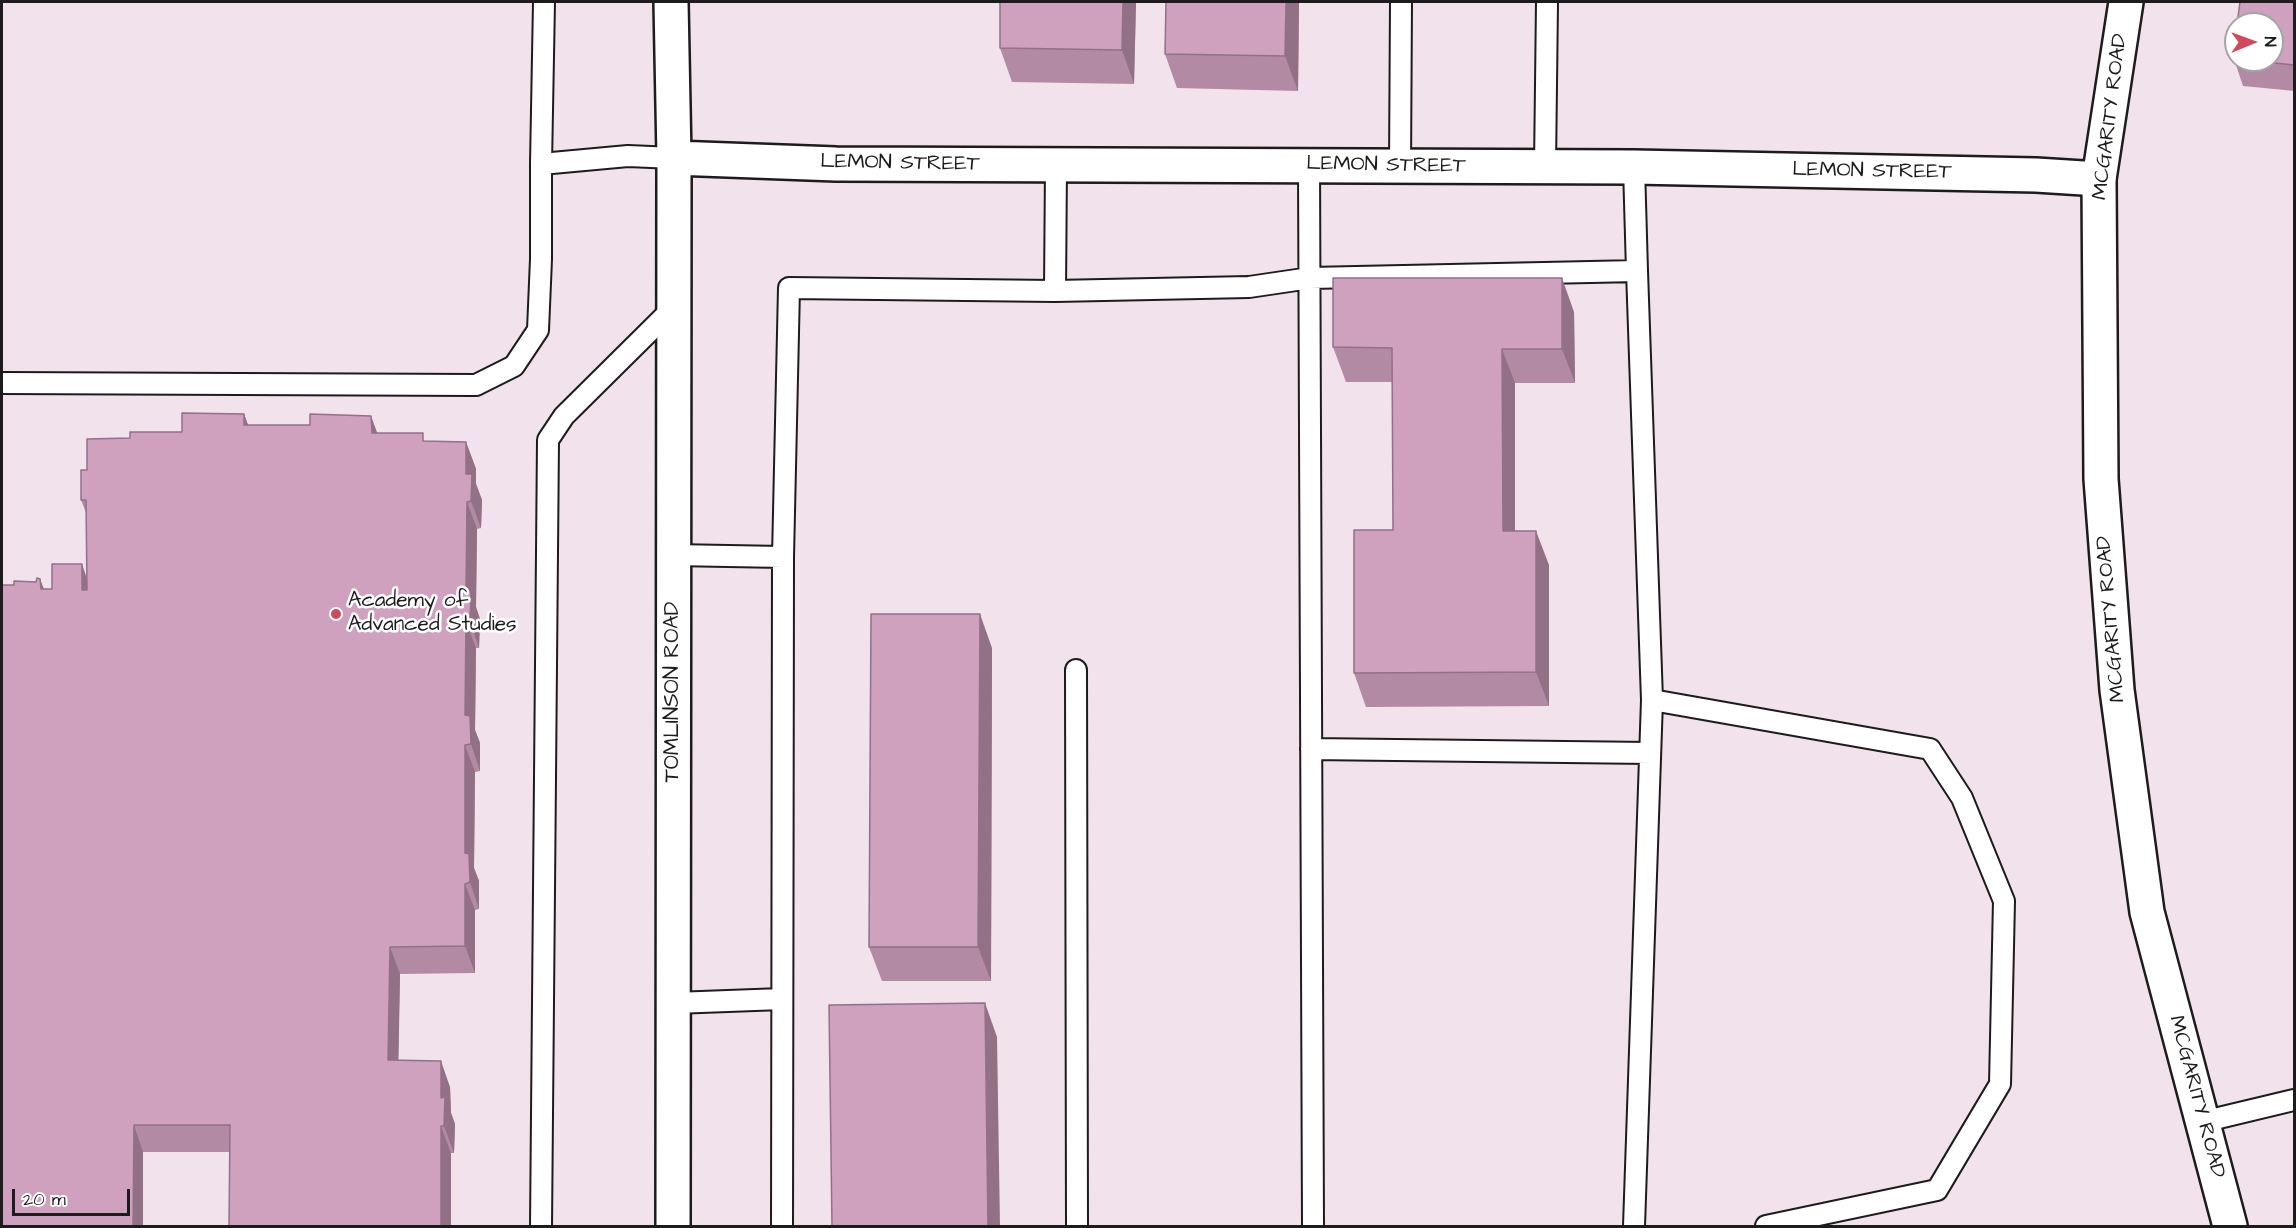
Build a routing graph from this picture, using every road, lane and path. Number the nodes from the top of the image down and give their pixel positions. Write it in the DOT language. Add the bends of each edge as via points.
graph roads {
  1 [pos="544,2"];
  2 [pos="671,2"];
  3 [pos="1401,2"];
  4 [pos="1547,2"];
  5 [pos="2126,2"];
  6 [pos="674,158"];
  7 [pos="542,164"];
  8 [pos="1056,165"];
  9 [pos="1309,165"];
  10 [pos="1400,167"];
  11 [pos="1545,167"];
  12 [pos="1634,167"];
  13 [pos="2099,179"];
  14 [pos="1637,271"];
  15 [pos="1310,278"];
  16 [pos="1055,291"];
  17 [pos="672,309"];
  18 [pos="2,383"];
  19 [pos="673,555"];
  20 [pos="783,557"];
  21 [pos="1076,670"];
  22 [pos="1652,700"];
  23 [pos="1311,749"];
  24 [pos="1650,753"];
  25 [pos="782,999"];
  26 [pos="674,1003"];
  27 [pos="2295,1100"];
  28 [pos="2202,1122"];
  29 [pos="541,1227"];
  30 [pos="673,1227"];
  31 [pos="782,1227"];
  32 [pos="1077,1227"];
  33 [pos="1313,1227"];
  34 [pos="1634,1227"];
  35 [pos="1766,1227"];
  36 [pos="2230,1227"];
  1 -- 7 [label="lane"];
  2 -- 6 [label="street, TOMLINSON ROAD"];
  3 -- 10 [label="lane"];
  4 -- 11 [label="lane"];
  5 -- 13 [label="street, MCGARITY ROAD"];
  6 -- 7 [label="lane" via="628,156"];
  6 -- 8 [label="street, LEMON STREET" via="836,164"];
  6 -- 17 [label="street, TOMLINSON ROAD"];
  7 -- 18 [label="lane" via="538,330 514,366 476,385"];
  8 -- 9 [label="street, LEMON STREET"];
  8 -- 16 [label="lane"];
  9 -- 10 [label="street, LEMON STREET"];
  9 -- 15 [label="lane"];
  10 -- 11 [label="street, LEMON STREET"];
  11 -- 12 [label="street, LEMON STREET"];
  12 -- 13 [label="street, LEMON STREET"];
  12 -- 14 [label="lane"];
  13 -- 28 [label="street, MCGARITY ROAD" via="2101,479 2117,690 2147,912"];
  14 -- 15 [label="lane"];
  14 -- 22 [label="lane"];
  15 -- 16 [label="lane" via="1249,287"];
  15 -- 23 [label="lane"];
  16 -- 20 [label="lane" via="789,288"];
  17 -- 19 [label="street, TOMLINSON ROAD"];
  17 -- 29 [label="lane" via="564,416 548,440"];
  19 -- 20 [label="lane"];
  19 -- 26 [label="street, TOMLINSON ROAD"];
  20 -- 25 [label="lane"];
  21 -- 32 [label="lane"];
  22 -- 24 [label="lane"];
  22 -- 35 [label="lane" via="1930,749 1962,798 2004,902 2000,1084 1937,1190"];
  23 -- 24 [label="lane"];
  23 -- 33 [label="lane"];
  24 -- 34 [label="lane"];
  25 -- 26 [label="lane"];
  25 -- 31 [label="lane"];
  26 -- 30 [label="street, TOMLINSON ROAD"];
  27 -- 28 [label="lane"];
  28 -- 36 [label="street, MCGARITY ROAD"];
}
